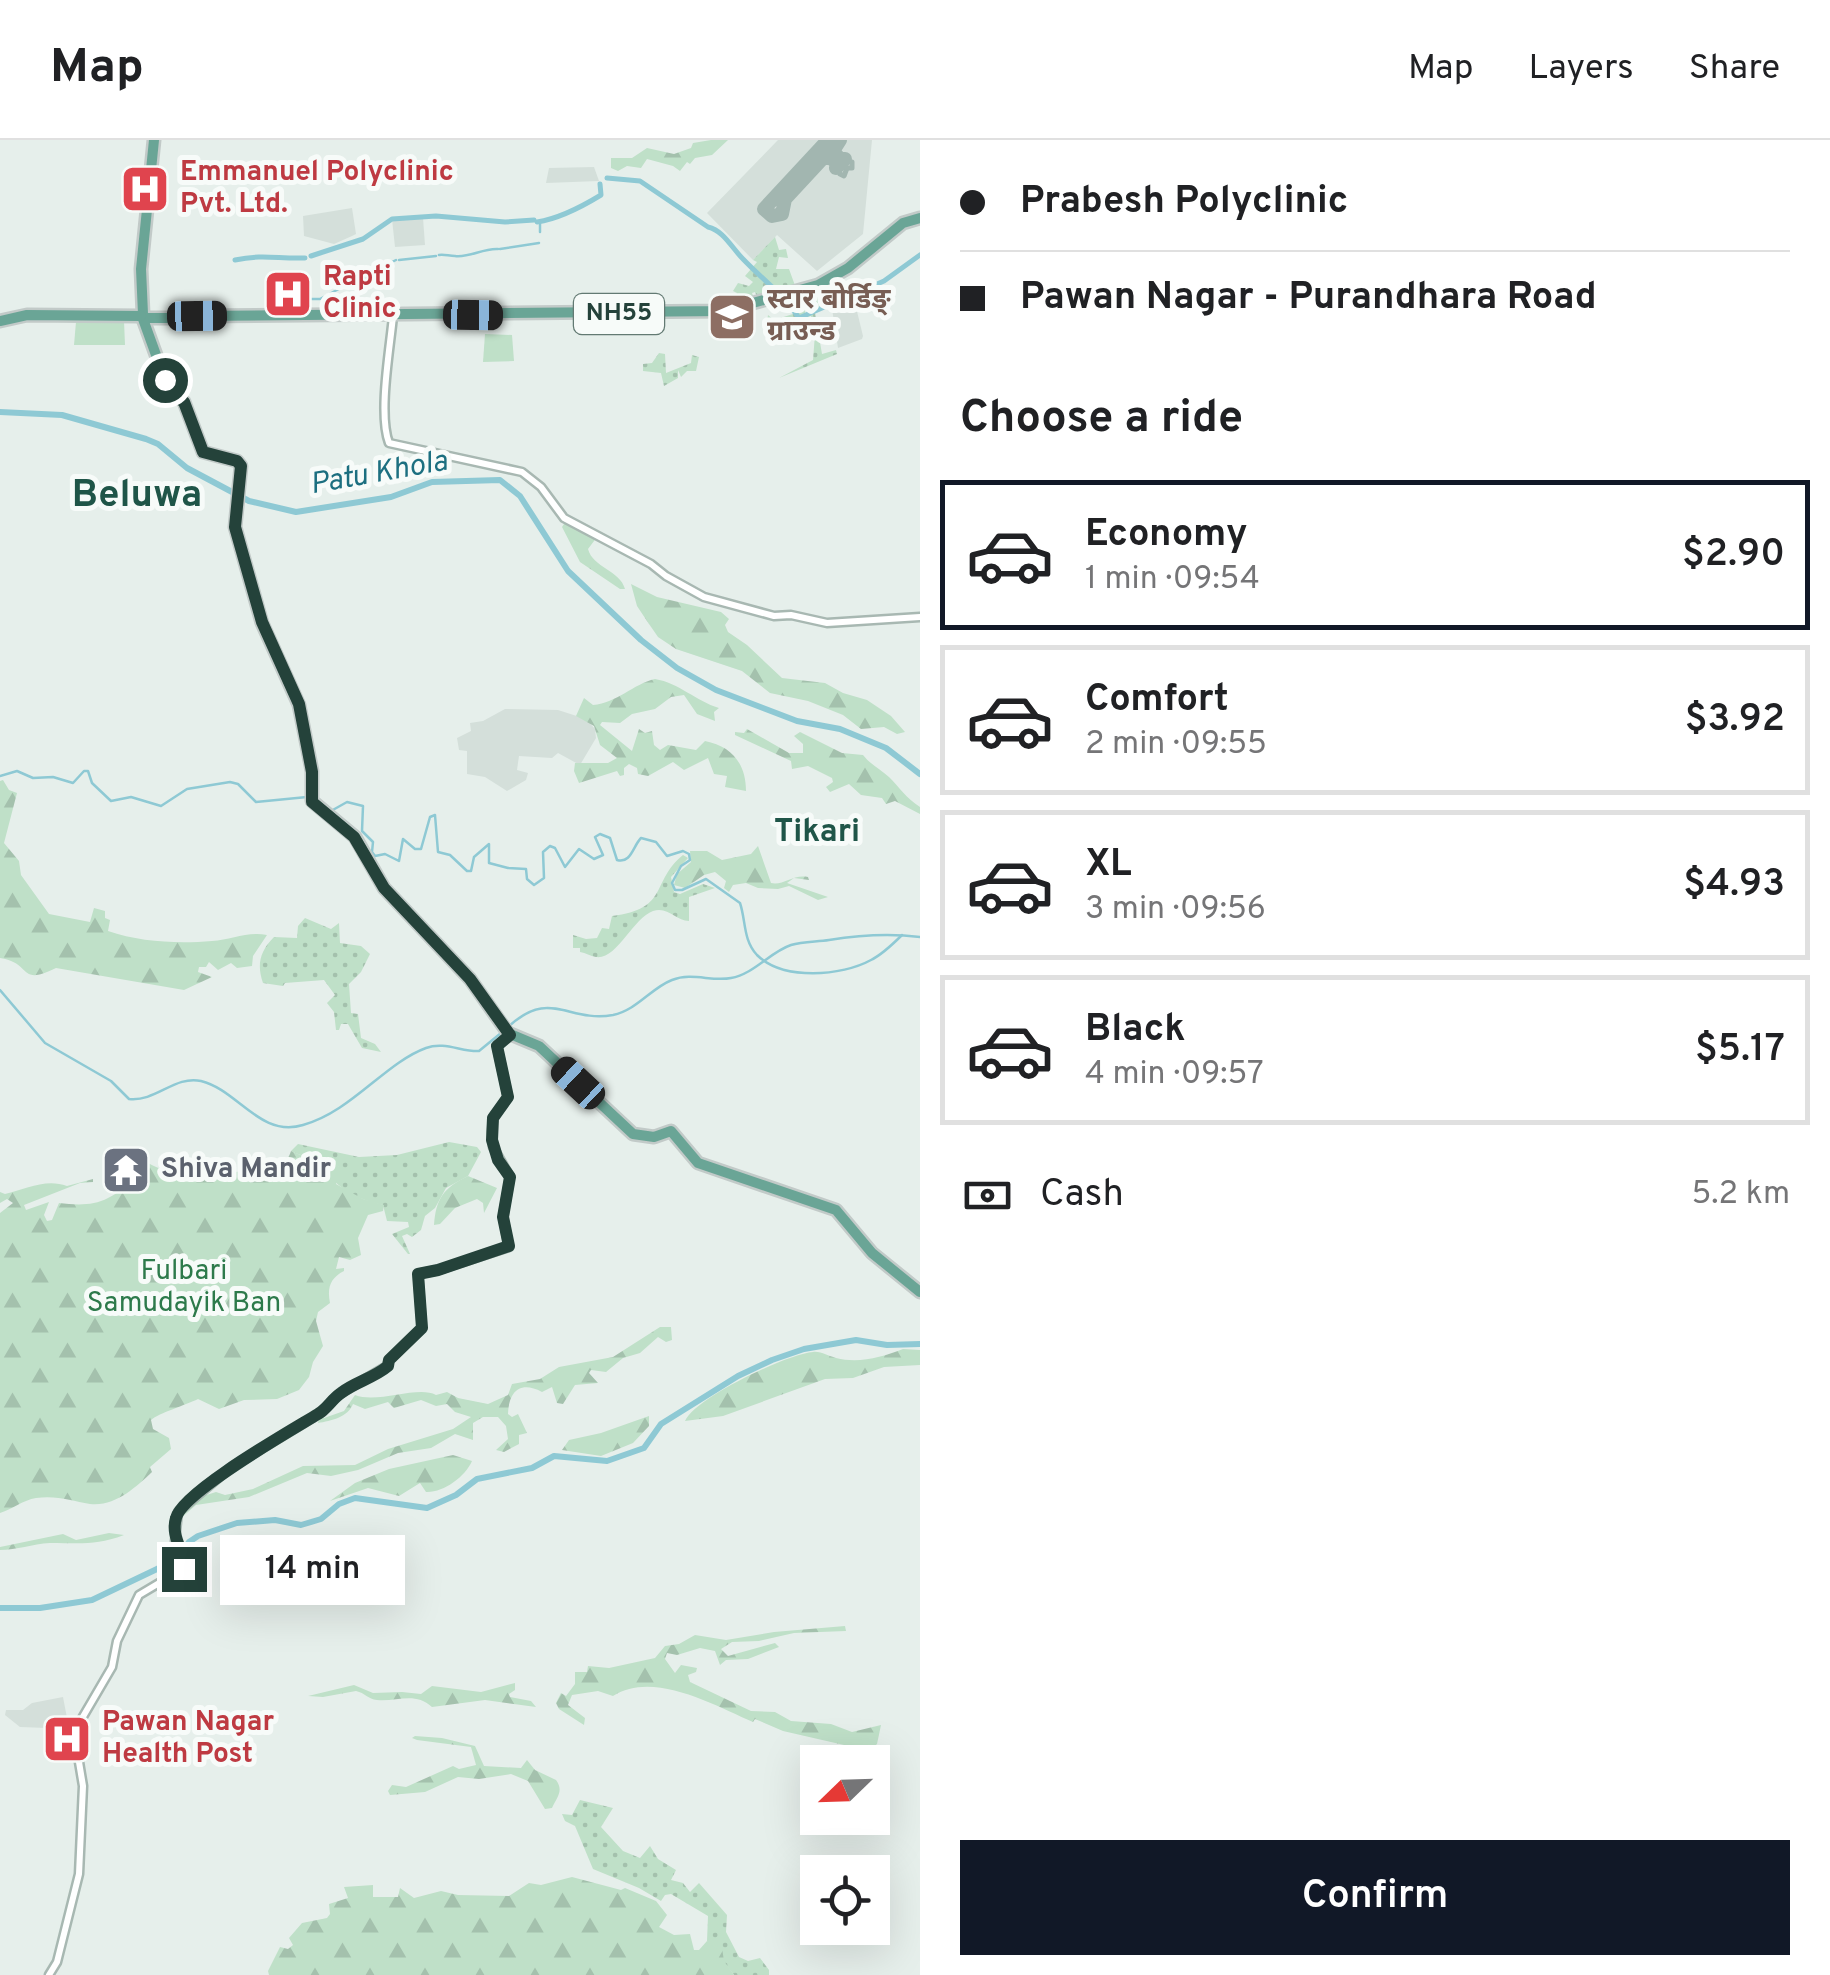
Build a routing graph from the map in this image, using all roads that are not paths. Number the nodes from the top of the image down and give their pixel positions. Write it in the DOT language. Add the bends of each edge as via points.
graph roads {
  1 [pos="156,140"];
  2 [pos="920,218"];
  3 [pos="392,316"];
  4 [pos="143,317"];
  5 [pos="0,321"];
  6 [pos="920,617"];
  7 [pos="509,1034"];
  8 [pos="920,1292"];
  9 [pos="49,1975"];
  1 -- 4 [label="main road"];
  2 -- 3 [label="main road, NH55" via="818,285 724,311"];
  3 -- 4 [label="main road, NH55"];
  3 -- 6 [label="street" via="386,433 391,444 526,474 564,518 704,597 826,622"];
  4 -- 5 [label="main road, NH55"];
  4 -- 7 [label="main road" via="168,388 184,402 198,444 209,455 239,462 235,527 262,622 299,704 312,796 354,837 384,888 470,979"];
  7 -- 8 [label="main road" via="540,1046 637,1136 670,1131 698,1162 836,1210 872,1253"];
  7 -- 9 [label="street" via="497,1046 508,1097 492,1132 492,1147 510,1177 503,1217 509,1246 418,1274 422,1328 383,1370 230,1468 175,1520 184,1569 139,1595 112,1667 74,1732 84,1786 79,1874"];
}
